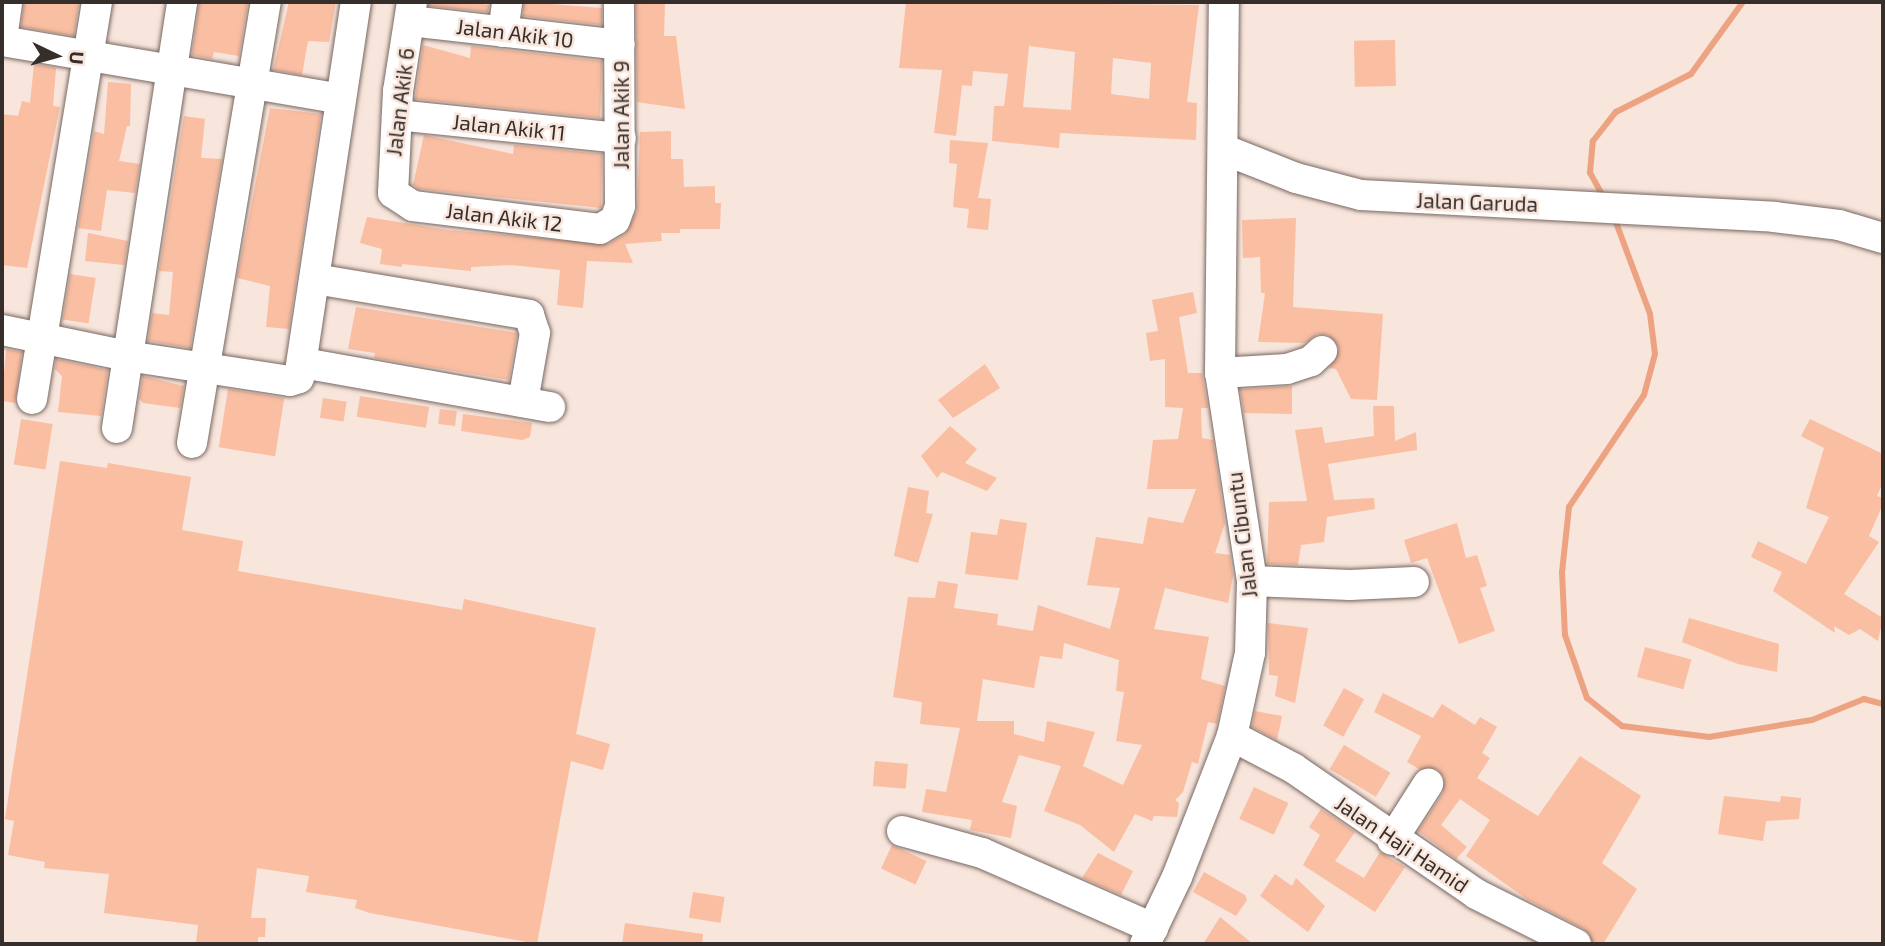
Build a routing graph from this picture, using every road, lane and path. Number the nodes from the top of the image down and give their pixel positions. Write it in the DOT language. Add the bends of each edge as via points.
graph roads {
  1 [pos="6,2"];
  2 [pos="97,2"];
  3 [pos="182,2"];
  4 [pos="266,2"];
  5 [pos="356,2"];
  6 [pos="507,2"];
  7 [pos="619,2"];
  8 [pos="1224,2"];
  9 [pos="411,11"];
  10 [pos="503,32"];
  11 [pos="2,40"];
  12 [pos="620,45"];
  13 [pos="89,54"];
  14 [pos="173,69"];
  15 [pos="253,81"];
  16 [pos="340,99"];
  17 [pos="397,115"];
  18 [pos="621,138"];
  19 [pos="1225,150"];
  20 [pos="399,199"];
  21 [pos="611,226"];
  22 [pos="1883,238"];
  23 [pos="315,279"];
  24 [pos="2,330"];
  25 [pos="40,338"];
  26 [pos="1322,351"];
  27 [pos="127,356"];
  28 [pos="303,363"];
  29 [pos="207,367"];
  30 [pos="1220,373"];
  31 [pos="32,399"];
  32 [pos="117,428"];
  33 [pos="192,443"];
  34 [pos="1252,581"];
  35 [pos="1414,582"];
  36 [pos="1232,736"];
  37 [pos="1427,784"];
  38 [pos="902,831"];
  39 [pos="1392,840"];
  40 [pos="1149,936"];
  41 [pos="1576,944"];
  1 -- 11 [label="street"];
  2 -- 13 [label="street"];
  3 -- 14 [label="street"];
  4 -- 15 [label="street"];
  5 -- 16 [label="street"];
  6 -- 10 [label="street"];
  7 -- 12 [label="street, Jalan Akik 9"];
  8 -- 19 [label="street"];
  9 -- 10 [label="street, Jalan Akik 10"];
  9 -- 17 [label="street, Jalan Akik 6"];
  10 -- 12 [label="street, Jalan Akik 10"];
  11 -- 13 [label="street"];
  12 -- 18 [label="street, Jalan Akik 9"];
  13 -- 14 [label="street"];
  13 -- 25 [label="street"];
  14 -- 15 [label="street"];
  14 -- 27 [label="street"];
  15 -- 16 [label="street"];
  15 -- 29 [label="street"];
  16 -- 23 [label="street"];
  17 -- 18 [label="street, Jalan Akik 11"];
  17 -- 20 [label="street, Jalan Akik 6" via="391,187"];
  18 -- 21 [label="street, Jalan Akik 9" via="620,205"];
  19 -- 22 [label="street, Jalan Garuda" via="1296,178 1361,195 1774,217 1839,225"];
  19 -- 30 [label="street, Jalan Cibuntu" via="1219,207"];
  20 -- 21 [label="street, Jalan Akik 12" via="413,206 587,228"];
  23 -- 28 [label="street"];
  23 -- 28 [label="street" via="529,315 535,333 537,405"];
  24 -- 25 [label="street"];
  25 -- 27 [label="street"];
  25 -- 31 [label="street"];
  26 -- 30 [label="street" via="1311,361 1287,369"];
  27 -- 29 [label="street"];
  27 -- 32 [label="street"];
  28 -- 29 [label="street" via="299,378 290,382"];
  29 -- 33 [label="street"];
  30 -- 34 [label="street, Jalan Cibuntu"];
  34 -- 35 [label="street" via="1350,586"];
  34 -- 36 [label="street, Jalan Cibuntu" via="1250,653"];
  36 -- 39 [label="street, Jalan Haji Hamid" via="1293,768"];
  36 -- 40 [label="street, Jalan Cibuntu"];
  37 -- 39 [label="street"];
  38 -- 40 [label="street" via="982,853"];
  39 -- 41 [label="street, Jalan Haji Hamid" via="1476,894"];
}
